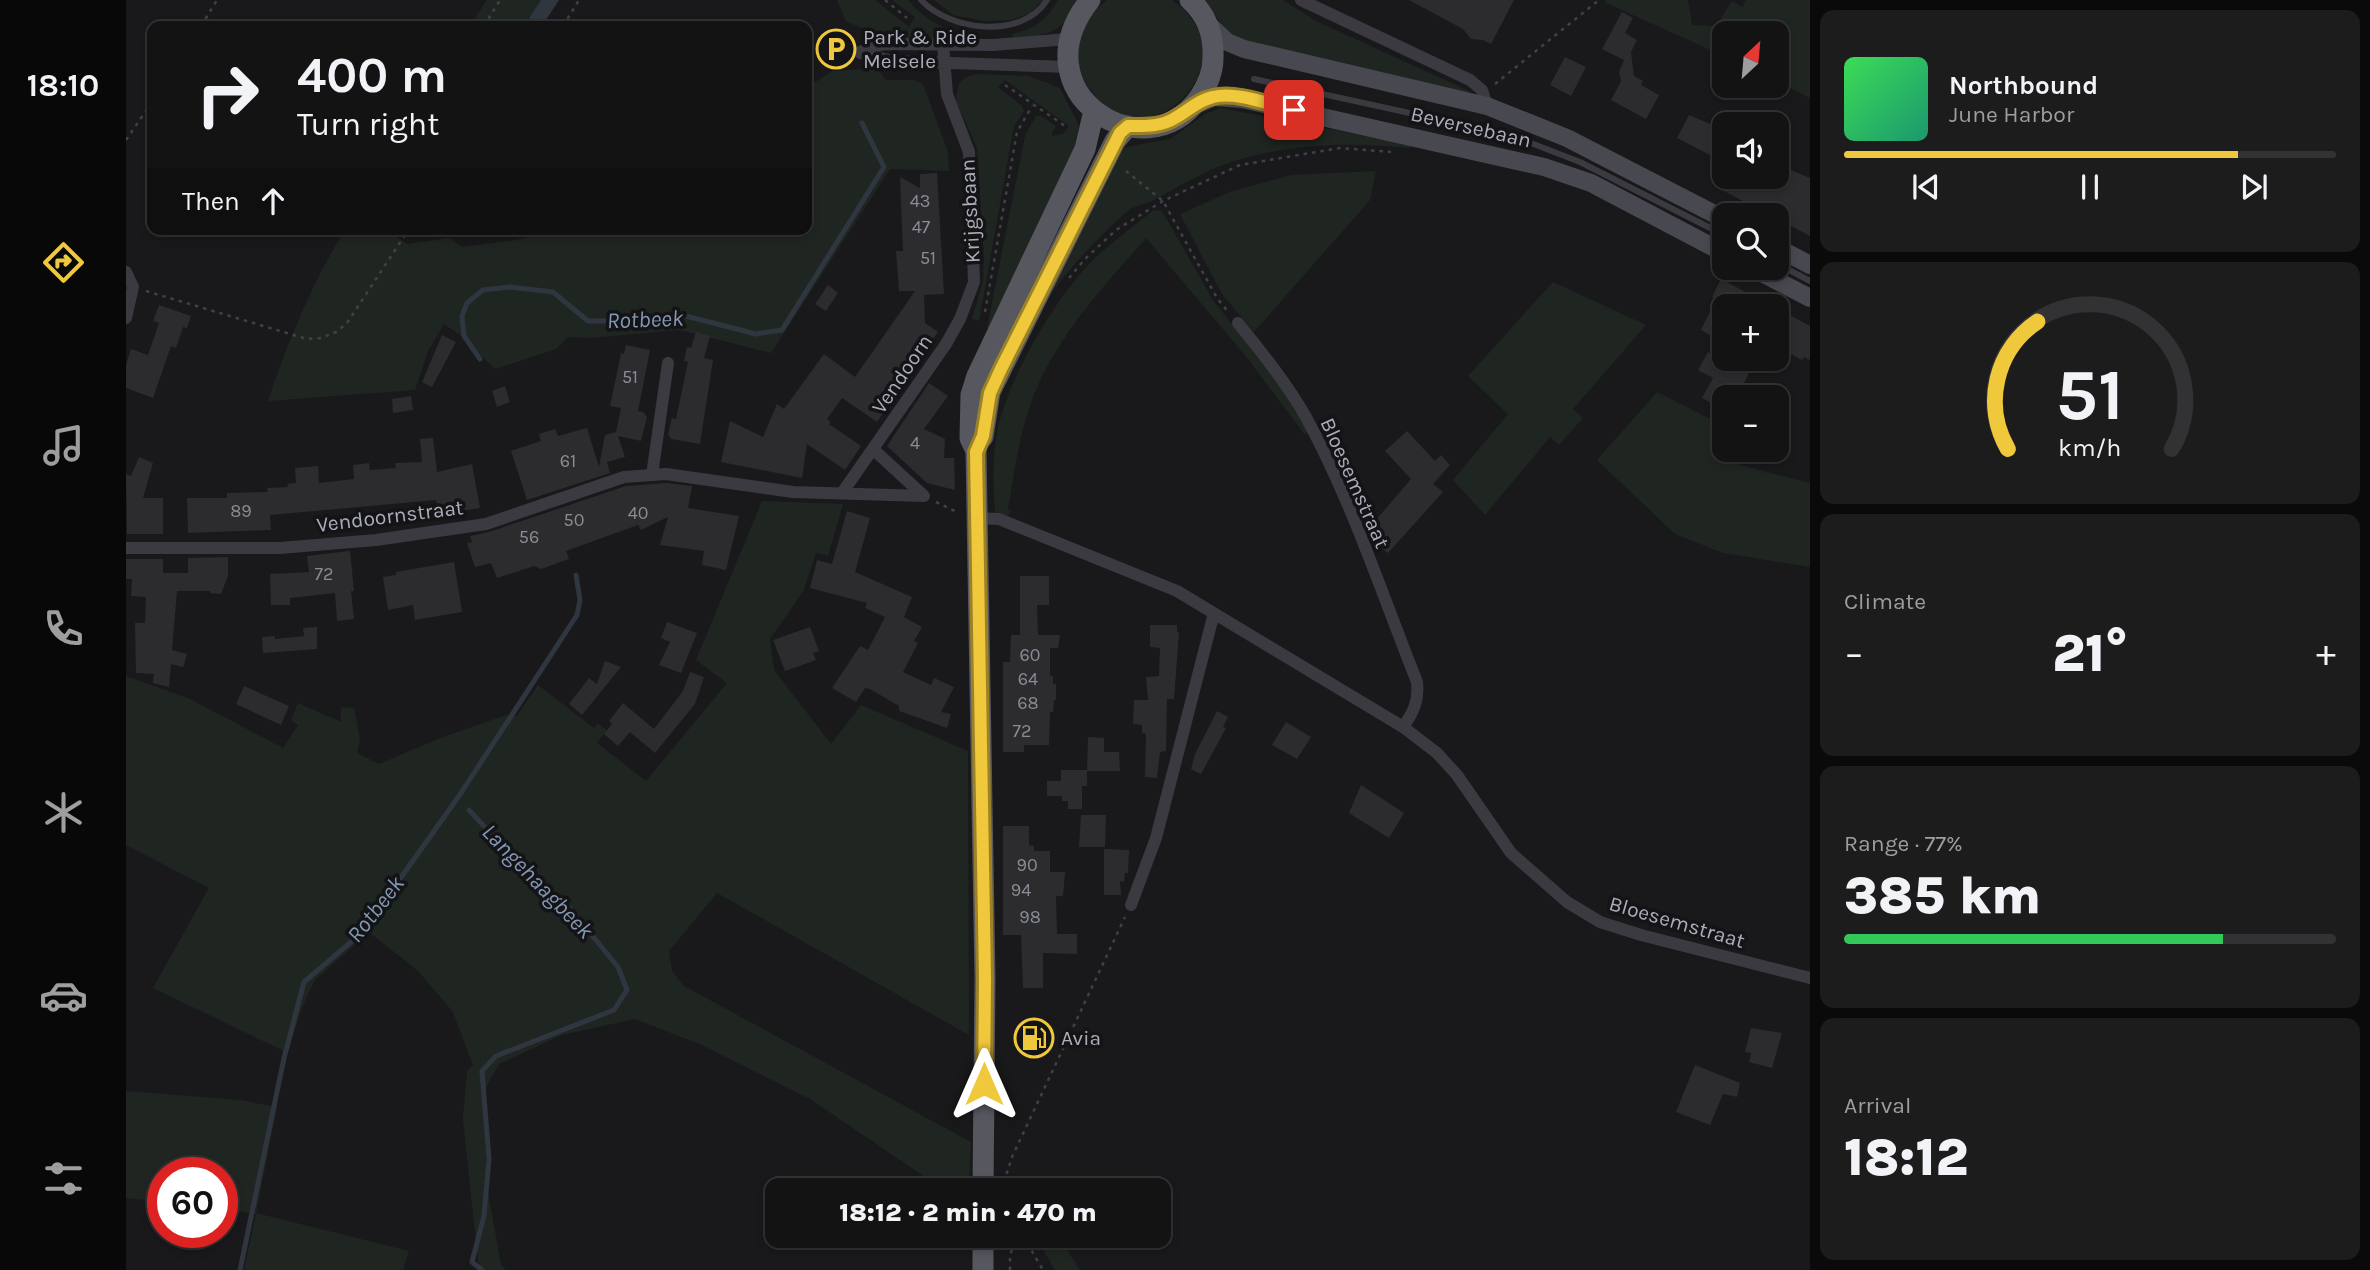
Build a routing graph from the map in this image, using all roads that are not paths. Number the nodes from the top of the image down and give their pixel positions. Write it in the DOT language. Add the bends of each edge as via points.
graph roads {
  1 [pos="921,0"];
  2 [pos="1047,0"];
  3 [pos="1090,0"];
  4 [pos="1190,0"];
  5 [pos="1301,0"];
  6 [pos="1207,23"];
  7 [pos="1068,39"];
  8 [pos="943,44"];
  9 [pos="944,62"];
  10 [pos="1068,66"];
  11 [pos="1254,79"];
  12 [pos="1484,98"];
  13 [pos="1193,106"];
  14 [pos="1094,111"];
  15 [pos="1128,126"];
  16 [pos="1712,213"];
  17 [pos="1712,229"];
  18 [pos="1712,247"];
  19 [pos="1789,254"];
  20 [pos="1810,265"];
  21 [pos="1789,270"];
  22 [pos="126,272"];
  23 [pos="1775,280"];
  24 [pos="1810,281"];
  25 [pos="1810,298"];
  26 [pos="126,318"];
  27 [pos="960,319"];
  28 [pos="1238,323"];
  29 [pos="668,363"];
  30 [pos="874,450"];
  31 [pos="976,452"];
  32 [pos="652,475"];
  33 [pos="842,493"];
  34 [pos="977,518"];
  35 [pos="126,548"];
  36 [pos="1214,613"];
  37 [pos="1403,727"];
  38 [pos="1131,905"];
  39 [pos="1810,978"];
  40 [pos="983,1178"];
  41 [pos="983,1248"];
  42 [pos="983,1270"];
  1 -- 2 [label="lane" via="950,20 1009,26 1028,19"];
  3 -- 7 [label="main road"];
  4 -- 6 [label="main road"];
  5 -- 12 [label="street, Beversebaan" via="1470,80"];
  6 -- 12 [label="main road, Beversebaan" via="1227,42 1244,49"];
  6 -- 13 [label="main road" via="1214,44 1213,66 1206,88"];
  7 -- 8 [label="street"];
  7 -- 10 [label="main road"];
  8 -- 9 [label="street, Krijgsbaan"];
  8 -- 9 [label="street" via="883,44 860,52 893,61"];
  9 -- 10 [label="street"];
  9 -- 27 [label="street, Krijgsbaan" via="947,94 969,152 974,282"];
  10 -- 14 [label="main road" via="1077,91"];
  11 -- 17 [label="lane" via="1510,135 1580,162"];
  12 -- 16 [label="main road, Beversebaan"];
  13 -- 15 [label="main road" via="1152,127"];
  13 -- 18 [label="main road, Beversebaan" via="1214,97 1242,99 1545,167 1591,183"];
  14 -- 15 [label="main road"];
  14 -- 31 [label="main road" via="1084,149 977,376 971,395 970,438"];
  15 -- 31 [label="main road" via="1115,141 1012,345 990,393"];
  19 -- 20 [label="main road"];
  21 -- 24 [label="lane"];
  22 -- 26 [label="street" via="132,287"];
  23 -- 25 [label="main road"];
  27 -- 30 [label="street, Vendoorn"];
  28 -- 37 [label="street, Bloesemstraat" via="1306,417 1333,470 1417,682 1418,695"];
  29 -- 32 [label="street"];
  30 -- 33 [label="street, Vendoorn"];
  30 -- 33 [label="street" via="924,496"];
  31 -- 34 [label="main road"];
  32 -- 33 [label="street, Vendoornstraat" via="793,492"];
  32 -- 35 [label="street, Vendoornstraat" via="624,477 486,524 376,540 279,548"];
  34 -- 36 [label="street, Bloesemstraat" via="999,519 1138,573"];
  34 -- 40 [label="main road" via="985,979"];
  36 -- 37 [label="street, Bloesemstraat"];
  36 -- 38 [label="street" via="1156,838"];
  37 -- 39 [label="street, Bloesemstraat" via="1437,752 1511,853 1567,902 1600,922 1641,935"];
  41 -- 42 [label="main road"];
}
